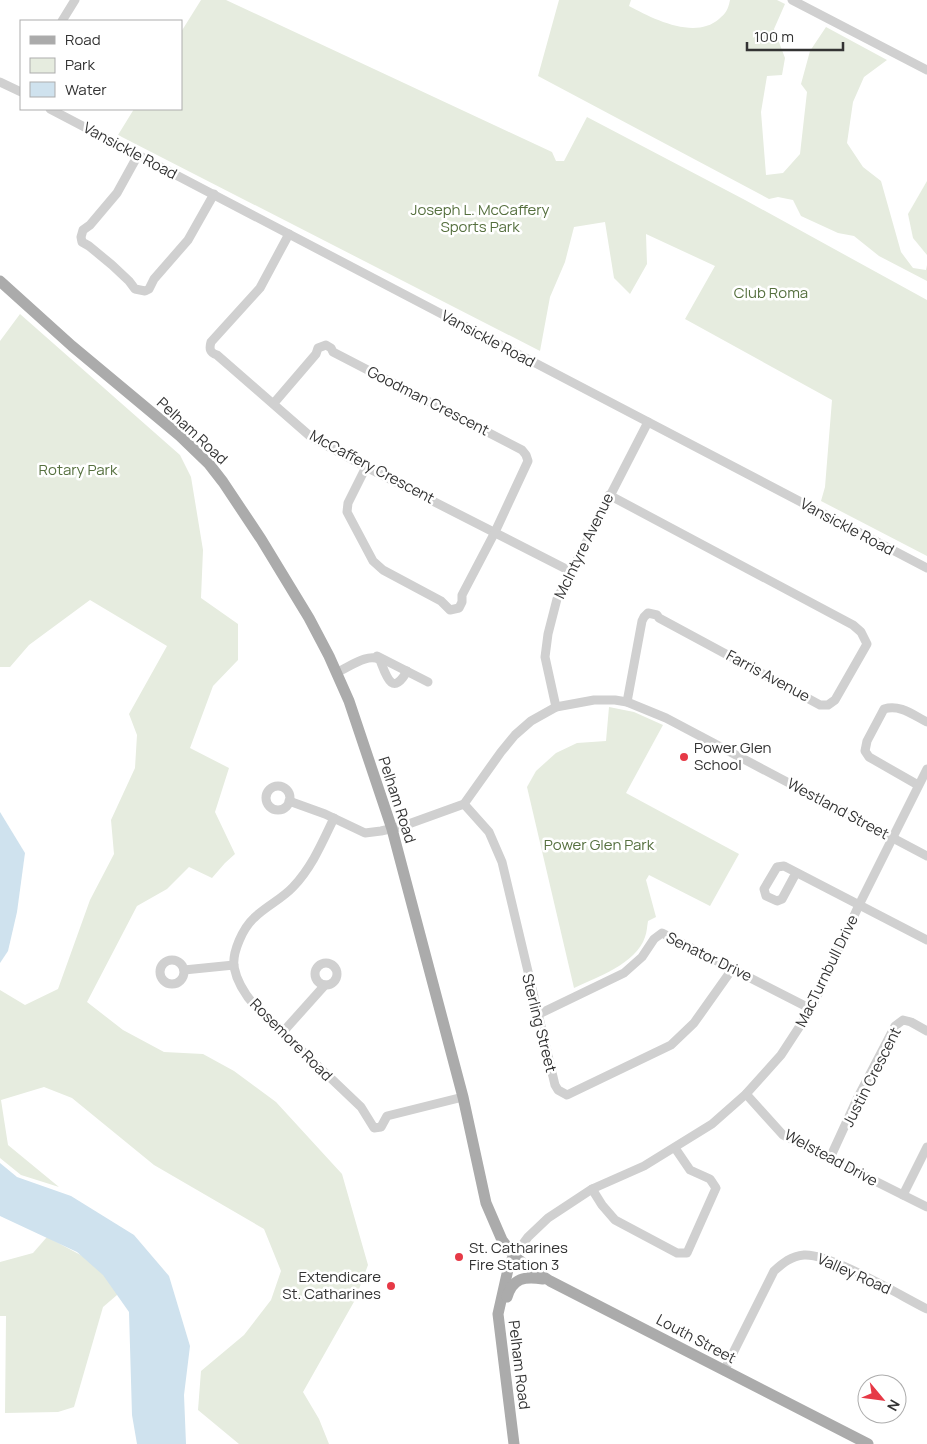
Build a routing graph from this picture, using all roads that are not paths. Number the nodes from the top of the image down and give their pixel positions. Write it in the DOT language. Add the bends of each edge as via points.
graph roads {
  1 [pos="76,0"];
  2 [pos="792,0"];
  3 [pos="63,20"];
  4 [pos="927,70"];
  5 [pos="0,82"];
  6 [pos="20,91"];
  7 [pos="52,110"];
  8 [pos="138,155"];
  9 [pos="214,194"];
  10 [pos="289,234"];
  11 [pos="0,281"];
  12 [pos="274,403"];
  13 [pos="648,422"];
  14 [pos="366,467"];
  15 [pos="609,495"];
  16 [pos="495,532"];
  17 [pos="927,568"];
  18 [pos="570,571"];
  19 [pos="370,658"];
  20 [pos="407,671"];
  21 [pos="337,672"];
  22 [pos="428,682"];
  23 [pos="627,702"];
  24 [pos="556,707"];
  25 [pos="927,722"];
  26 [pos="927,769"];
  27 [pos="918,785"];
  28 [pos="289,801"];
  29 [pos="464,804"];
  30 [pos="334,818"];
  31 [pos="392,828"];
  32 [pos="892,837"];
  33 [pos="927,856"];
  34 [pos="796,873"];
  35 [pos="859,905"];
  36 [pos="927,940"];
  37 [pos="234,965"];
  38 [pos="734,968"];
  39 [pos="184,970"];
  40 [pos="325,985"];
  41 [pos="811,1009"];
  42 [pos="537,1014"];
  43 [pos="927,1031"];
  44 [pos="282,1033"];
  45 [pos="746,1094"];
  46 [pos="463,1098"];
  47 [pos="927,1147"];
  48 [pos="675,1148"];
  49 [pos="830,1158"];
  50 [pos="592,1189"];
  51 [pos="903,1195"];
  52 [pos="927,1207"];
  53 [pos="514,1256"];
  54 [pos="550,1280"];
  55 [pos="927,1309"];
  56 [pos="498,1314"];
  57 [pos="724,1371"];
  58 [pos="514,1444"];
  59 [pos="868,1444"];
  1 -- 3 [label="street"];
  2 -- 4 [label="street"];
  5 -- 6 [label="street"];
  7 -- 8 [label="street, Vansickle Road"];
  8 -- 9 [label="street, Vansickle Road"];
  8 -- 9 [label="street" via="118,194 80,237 138,290 149,289 154,278 186,243"];
  9 -- 10 [label="street, Vansickle Road"];
  10 -- 12 [label="street, McCaffery Crescent" via="260,288 210,345 212,353"];
  10 -- 13 [label="street, Vansickle Road"];
  11 -- 21 [label="main road, Pelham Road" via="209,464 306,612"];
  12 -- 14 [label="street, McCaffery Crescent" via="311,436"];
  12 -- 16 [label="street, Goodman Crescent" via="318,348 326,345 515,446 528,461"];
  13 -- 15 [label="street, McIntyre Avenue"];
  13 -- 17 [label="street, Vansickle Road"];
  14 -- 16 [label="street, McCaffery Crescent"];
  14 -- 16 [label="street" via="347,510 372,558 383,570 441,601 450,610 461,605 462,595"];
  15 -- 18 [label="street, McIntyre Avenue"];
  15 -- 23 [label="street, Farris Avenue" via="853,625 861,632 866,644 835,700 820,704 648,613 642,621"];
  16 -- 18 [label="street, McCaffery Crescent"];
  18 -- 24 [label="street, McIntyre Avenue" via="556,599 545,657"];
  19 -- 20 [label="street" via="381,657"];
  19 -- 20 [label="street" via="380,660 392,683 399,682"];
  19 -- 21 [label="street"];
  20 -- 22 [label="street"];
  21 -- 31 [label="main road, Pelham Road"];
  23 -- 24 [label="street, Westland Street" via="594,700"];
  23 -- 32 [label="street, Westland Street" via="666,718"];
  24 -- 29 [label="street, Westland Street" via="531,721 515,735"];
  25 -- 27 [label="street" via="900,708 884,709 867,740 865,751 869,757"];
  26 -- 27 [label="street, MacTurnbull Drive"];
  27 -- 32 [label="street, MacTurnbull Drive"];
  28 -- 30 [label="street"];
  29 -- 31 [label="street"];
  29 -- 42 [label="street, Sterling Street" via="490,832 502,862"];
  30 -- 31 [label="street" via="365,833"];
  30 -- 37 [label="street" via="304,874 288,892 246,926 239,940"];
  31 -- 46 [label="main road, Pelham Road"];
  32 -- 33 [label="street, Westland Street"];
  32 -- 35 [label="street, MacTurnbull Drive"];
  34 -- 35 [label="street"];
  35 -- 36 [label="street"];
  35 -- 41 [label="street, MacTurnbull Drive"];
  37 -- 39 [label="street"];
  37 -- 44 [label="street, Rosemore Road" via="248,997"];
  38 -- 41 [label="street, Senator Drive"];
  38 -- 42 [label="street, Senator Drive" via="662,933 624,973"];
  38 -- 42 [label="street, Sterling Street" via="694,1023 671,1045 567,1096 555,1085"];
  40 -- 44 [label="street"];
  41 -- 45 [label="street, MacTurnbull Drive" via="781,1055"];
  43 -- 49 [label="street, Justin Crescent" via="903,1020 895,1026"];
  44 -- 46 [label="street, Rosemore Road" via="360,1107 374,1128 380,1127 388,1116"];
  45 -- 48 [label="street, MacTurnbull Drive" via="712,1124"];
  45 -- 49 [label="street, Welstead Drive" via="783,1135"];
  46 -- 53 [label="main road, Pelham Road" via="486,1204 502,1240"];
  47 -- 51 [label="street"];
  48 -- 50 [label="street, MacTurnbull Drive"];
  48 -- 50 [label="street" via="690,1170 710,1179 716,1188 688,1253 677,1253 615,1220"];
  49 -- 51 [label="street, Welstead Drive"];
  50 -- 53 [label="street, MacTurnbull Drive" via="548,1218"];
  51 -- 52 [label="street, Welstead Drive"];
  53 -- 54 [label="main road, Louth Street"];
  53 -- 56 [label="main road, Pelham Road"];
  54 -- 56 [label="main road" via="528,1276 515,1282"];
  54 -- 57 [label="main road, Louth Street"];
  55 -- 57 [label="street, Valley Road" via="834,1261 811,1255 788,1259 774,1271"];
  56 -- 58 [label="main road, Pelham Road"];
  57 -- 59 [label="main road, Louth Street"];
}
